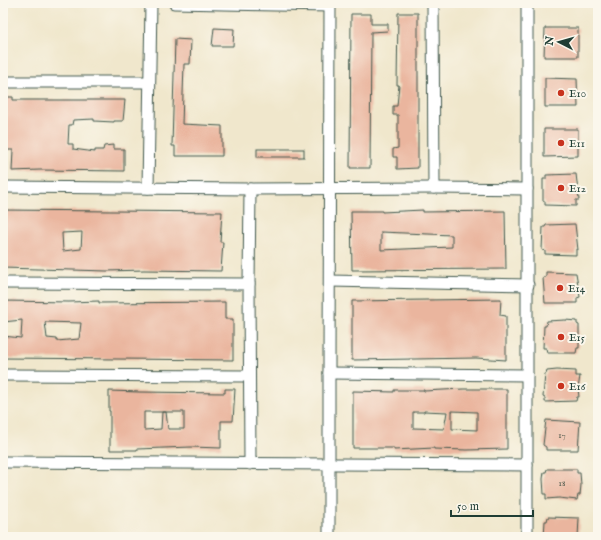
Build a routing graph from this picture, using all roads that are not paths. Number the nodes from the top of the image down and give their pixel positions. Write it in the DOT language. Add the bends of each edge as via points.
graph roads {
  1 [pos="151,3"];
  2 [pos="174,3"];
  3 [pos="433,3"];
  4 [pos="527,3"];
  5 [pos="330,4"];
  6 [pos="3,82"];
  7 [pos="150,82"];
  8 [pos="3,187"];
  9 [pos="148,188"];
  10 [pos="434,188"];
  11 [pos="250,189"];
  12 [pos="329,189"];
  13 [pos="527,189"];
  14 [pos="330,281"];
  15 [pos="3,283"];
  16 [pos="249,284"];
  17 [pos="528,284"];
  18 [pos="329,373"];
  19 [pos="3,374"];
  20 [pos="527,375"];
  21 [pos="249,376"];
  22 [pos="3,462"];
  23 [pos="250,464"];
  24 [pos="329,464"];
  25 [pos="527,465"];
  26 [pos="329,537"];
  27 [pos="525,537"];
  1 -- 7 [label="street"];
  2 -- 5 [label="street"];
  3 -- 10 [label="street"];
  4 -- 13 [label="street"];
  5 -- 12 [label="street"];
  6 -- 7 [label="street"];
  7 -- 9 [label="street"];
  8 -- 9 [label="street"];
  9 -- 11 [label="street"];
  10 -- 12 [label="street"];
  10 -- 13 [label="street"];
  11 -- 12 [label="street"];
  11 -- 16 [label="street"];
  12 -- 14 [label="street"];
  13 -- 17 [label="street"];
  14 -- 17 [label="street"];
  14 -- 18 [label="street"];
  15 -- 16 [label="street"];
  16 -- 21 [label="street"];
  17 -- 20 [label="street"];
  18 -- 20 [label="street"];
  18 -- 24 [label="street"];
  19 -- 21 [label="street"];
  20 -- 25 [label="street"];
  21 -- 23 [label="street"];
  22 -- 23 [label="street"];
  23 -- 24 [label="street"];
  24 -- 25 [label="street"];
  24 -- 26 [label="street"];
  25 -- 27 [label="street"];
}
